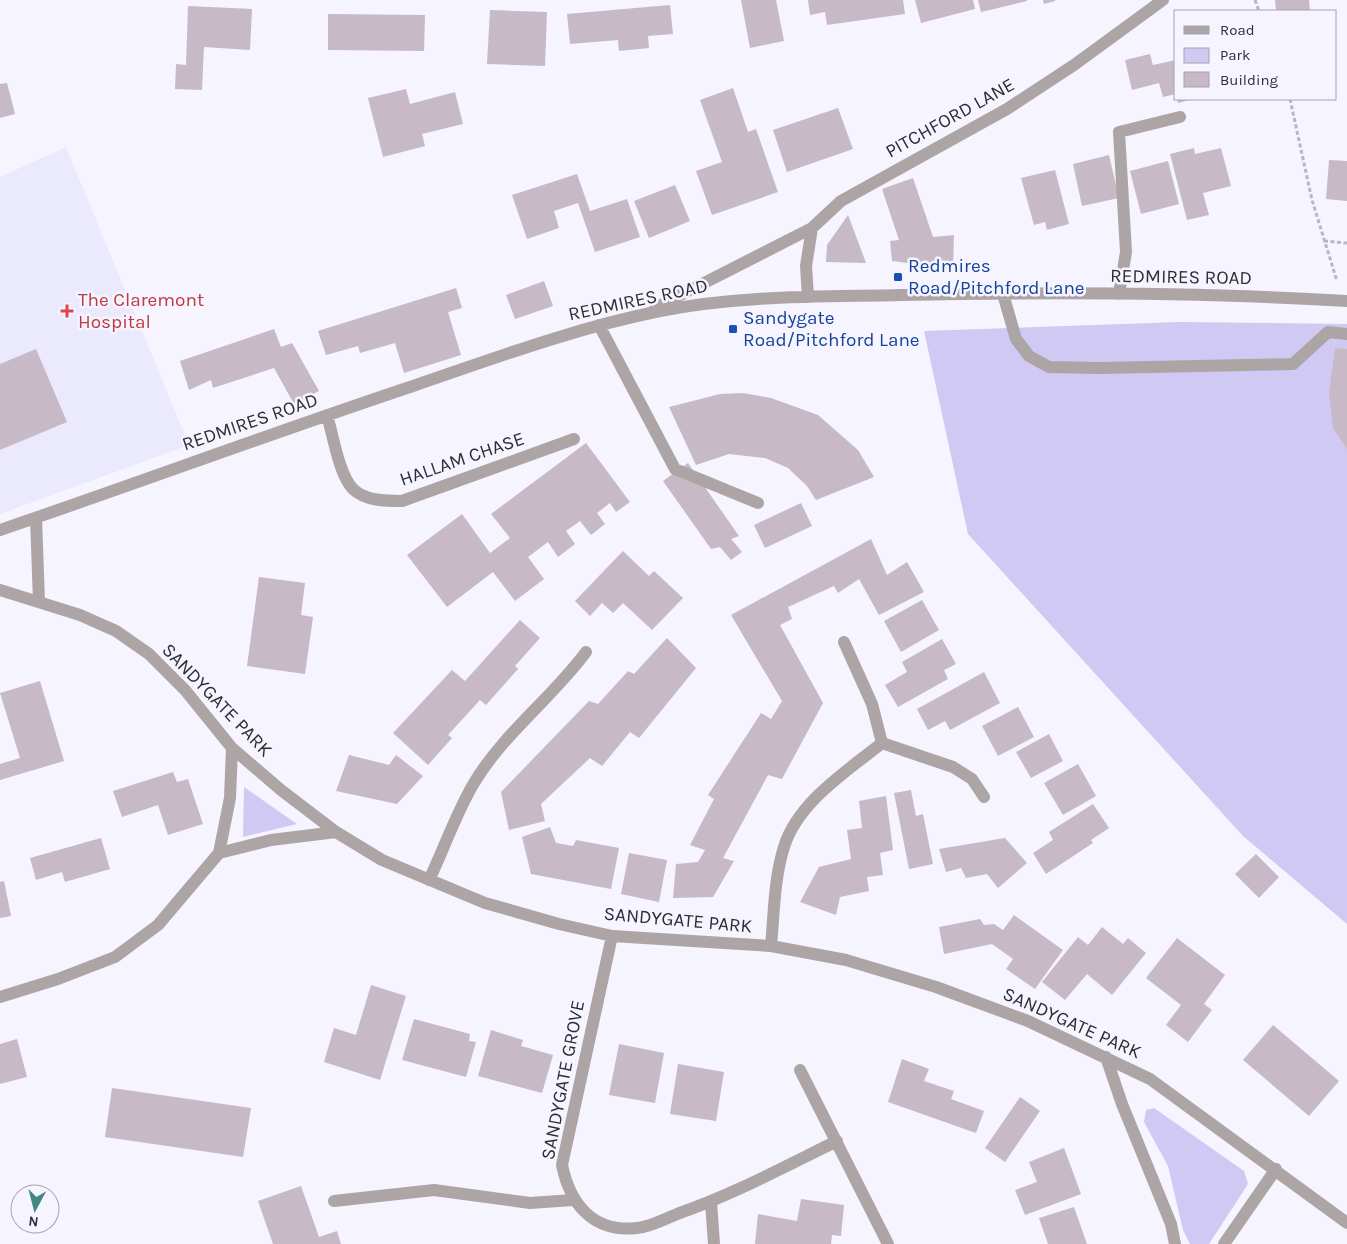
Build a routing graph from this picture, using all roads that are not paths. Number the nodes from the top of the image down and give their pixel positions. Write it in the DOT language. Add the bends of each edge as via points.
graph roads {
  1 [pos="1163,0"];
  2 [pos="1180,117"];
  3 [pos="812,228"];
  4 [pos="1003,294"];
  5 [pos="1119,294"];
  6 [pos="808,297"];
  7 [pos="1345,301"];
  8 [pos="639,316"];
  9 [pos="599,325"];
  10 [pos="1347,334"];
  11 [pos="326,415"];
  12 [pos="574,439"];
  13 [pos="758,503"];
  14 [pos="36,518"];
  15 [pos="0,530"];
  16 [pos="0,590"];
  17 [pos="39,602"];
  18 [pos="844,642"];
  19 [pos="586,652"];
  20 [pos="882,743"];
  21 [pos="232,748"];
  22 [pos="984,797"];
  23 [pos="336,832"];
  24 [pos="219,853"];
  25 [pos="429,880"];
  26 [pos="612,936"];
  27 [pos="771,946"];
  28 [pos="0,997"];
  29 [pos="1106,1057"];
  30 [pos="800,1070"];
  31 [pos="837,1141"];
  32 [pos="1276,1169"];
  33 [pos="573,1200"];
  34 [pos="334,1201"];
  35 [pos="711,1202"];
  36 [pos="1347,1223"];
  37 [pos="714,1244"];
  38 [pos="888,1244"];
  39 [pos="1175,1244"];
  40 [pos="1224,1244"];
  1 -- 3 [label="street, PITCHFORD LANE" via="1007,109 841,201"];
  2 -- 5 [label="street" via="1119,132 1126,252"];
  3 -- 6 [label="street" via="806,266"];
  3 -- 8 [label="street, PITCHFORD LANE"];
  4 -- 5 [label="street, REDMIRES ROAD"];
  4 -- 6 [label="street, REDMIRES ROAD"];
  4 -- 10 [label="street" via="1016,338 1029,356 1049,367 1293,364 1328,332"];
  5 -- 7 [label="street, REDMIRES ROAD"];
  6 -- 8 [label="street, REDMIRES ROAD" via="731,301"];
  8 -- 9 [label="street, REDMIRES ROAD"];
  9 -- 11 [label="street, REDMIRES ROAD"];
  9 -- 13 [label="street" via="675,469"];
  11 -- 12 [label="street, HALLAM CHASE" via="346,478 354,490 378,501 402,501"];
  11 -- 14 [label="street, REDMIRES ROAD"];
  14 -- 15 [label="street, REDMIRES ROAD"];
  14 -- 17 [label="street"];
  16 -- 17 [label="street, SANDYGATE PARK"];
  17 -- 21 [label="street, SANDYGATE PARK" via="116,631 148,654 185,690"];
  18 -- 20 [label="street" via="872,704"];
  19 -- 25 [label="street" via="474,783"];
  20 -- 22 [label="street" via="953,766 972,779"];
  20 -- 27 [label="street" via="825,789 801,814 784,846 777,879"];
  21 -- 23 [label="street, SANDYGATE PARK"];
  21 -- 24 [label="street" via="230,798"];
  23 -- 24 [label="street" via="271,840"];
  23 -- 25 [label="street, SANDYGATE PARK" via="382,860"];
  24 -- 28 [label="street" via="158,925 115,957"];
  25 -- 26 [label="street, SANDYGATE PARK" via="485,904"];
  26 -- 27 [label="street, SANDYGATE PARK"];
  26 -- 33 [label="street, SANDYGATE GROVE" via="562,1165"];
  27 -- 29 [label="street, SANDYGATE PARK" via="846,960 936,987 1028,1021"];
  29 -- 32 [label="street, SANDYGATE PARK" via="1150,1079"];
  29 -- 39 [label="street" via="1171,1224"];
  30 -- 31 [label="street"];
  31 -- 35 [label="street, SANDYGATE GROVE"];
  31 -- 38 [label="street"];
  32 -- 36 [label="street, SANDYGATE PARK"];
  32 -- 40 [label="street"];
  33 -- 34 [label="street" via="530,1203 434,1190"];
  33 -- 35 [label="street, SANDYGATE GROVE" via="600,1222 615,1227 638,1228"];
  35 -- 37 [label="street"];
}
